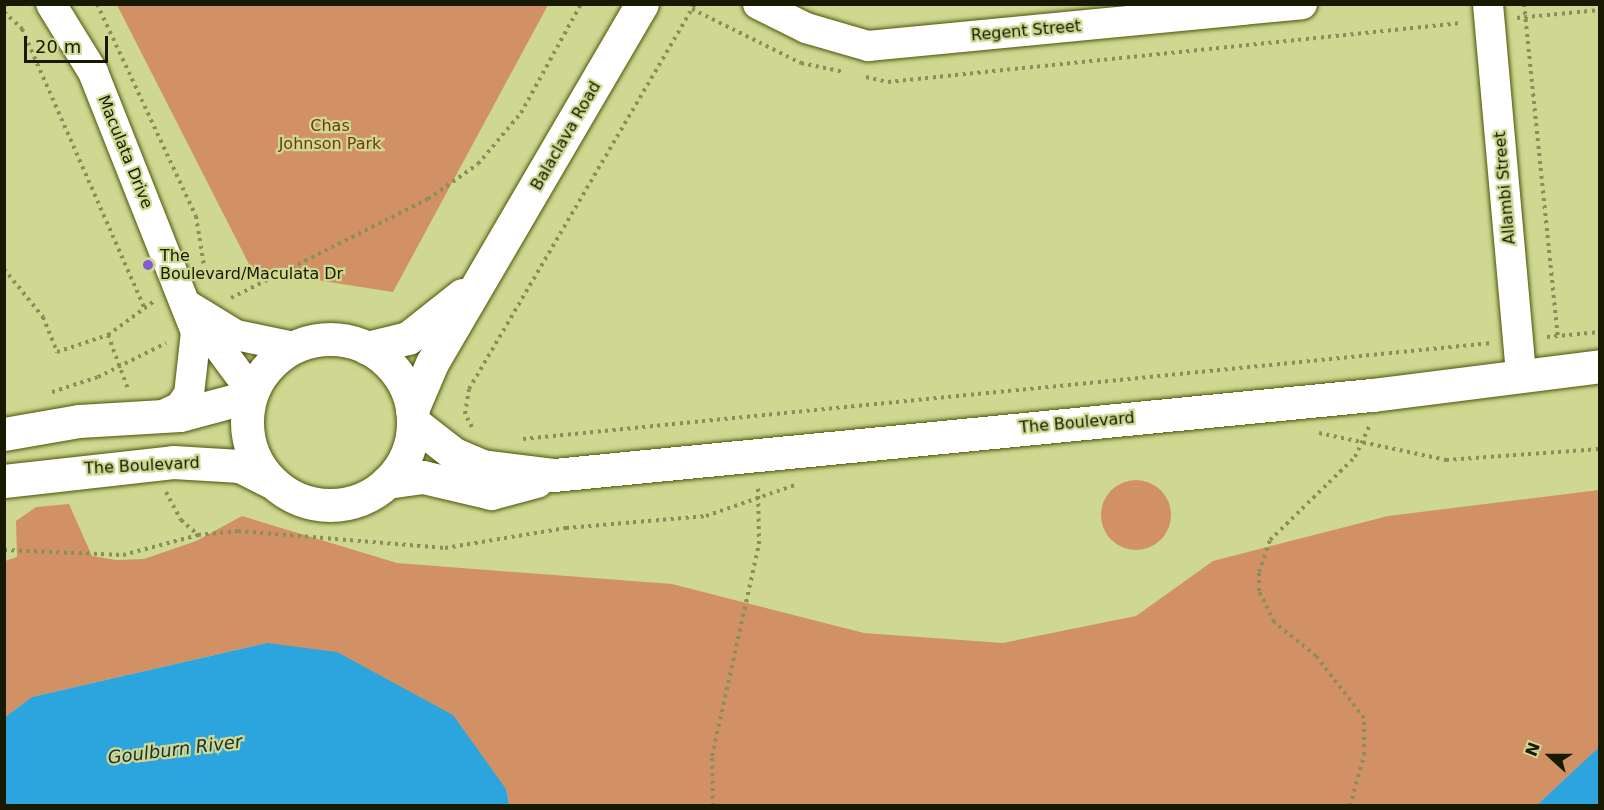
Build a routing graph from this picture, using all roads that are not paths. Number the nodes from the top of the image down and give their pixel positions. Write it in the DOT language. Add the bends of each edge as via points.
graph roads {
  1 [pos="51,4"];
  2 [pos="642,4"];
  3 [pos="758,4"];
  4 [pos="1302,4"];
  5 [pos="1488,4"];
  6 [pos="489,267"];
  7 [pos="191,308"];
  8 [pos="294,347"];
  9 [pos="367,348"];
  10 [pos="1519,356"];
  11 [pos="1599,366"];
  12 [pos="252,394"];
  13 [pos="412,416"];
  14 [pos="147,418"];
  15 [pos="4,434"];
  16 [pos="554,475"];
  17 [pos="4,481"];
  18 [pos="387,482"];
  19 [pos="276,485"];
  1 -- 7 [label="street, Maculata Drive" via="93,72"];
  2 -- 6 [label="street, Balaclava Road"];
  3 -- 4 [label="street, Regent Street" via="806,28 868,46"];
  5 -- 10 [label="street, Allambi Street"];
  6 -- 9 [label="street, Balaclava Road" via="416,334 394,345"];
  6 -- 13 [label="street, Balaclava Road" via="432,363"];
  7 -- 8 [label="street" via="255,342"];
  7 -- 12 [label="street, Maculata Drive"];
  7 -- 14 [label="street, Maculata Drive" via="197,355 189,394 180,407"];
  8 -- 9 [label="street" via="331,339"];
  8 -- 12 [label="street" via="271,364"];
  9 -- 13 [label="street" via="397,374"];
  10 -- 11 [label="street, The Boulevard"];
  10 -- 16 [label="street, The Boulevard" via="1372,395"];
  12 -- 14 [label="street"];
  12 -- 19 [label="street" via="249,442"];
  13 -- 16 [label="street, The Boulevard" via="454,454 482,466"];
  13 -- 18 [label="street" via="406,455"];
  14 -- 15 [label="street" via="79,421"];
  16 -- 18 [label="street, The Boulevard" via="491,493 423,477"];
  17 -- 19 [label="street, The Boulevard" via="155,462 240,466"];
  18 -- 19 [label="street" via="364,498 339,505 312,504"];
}
